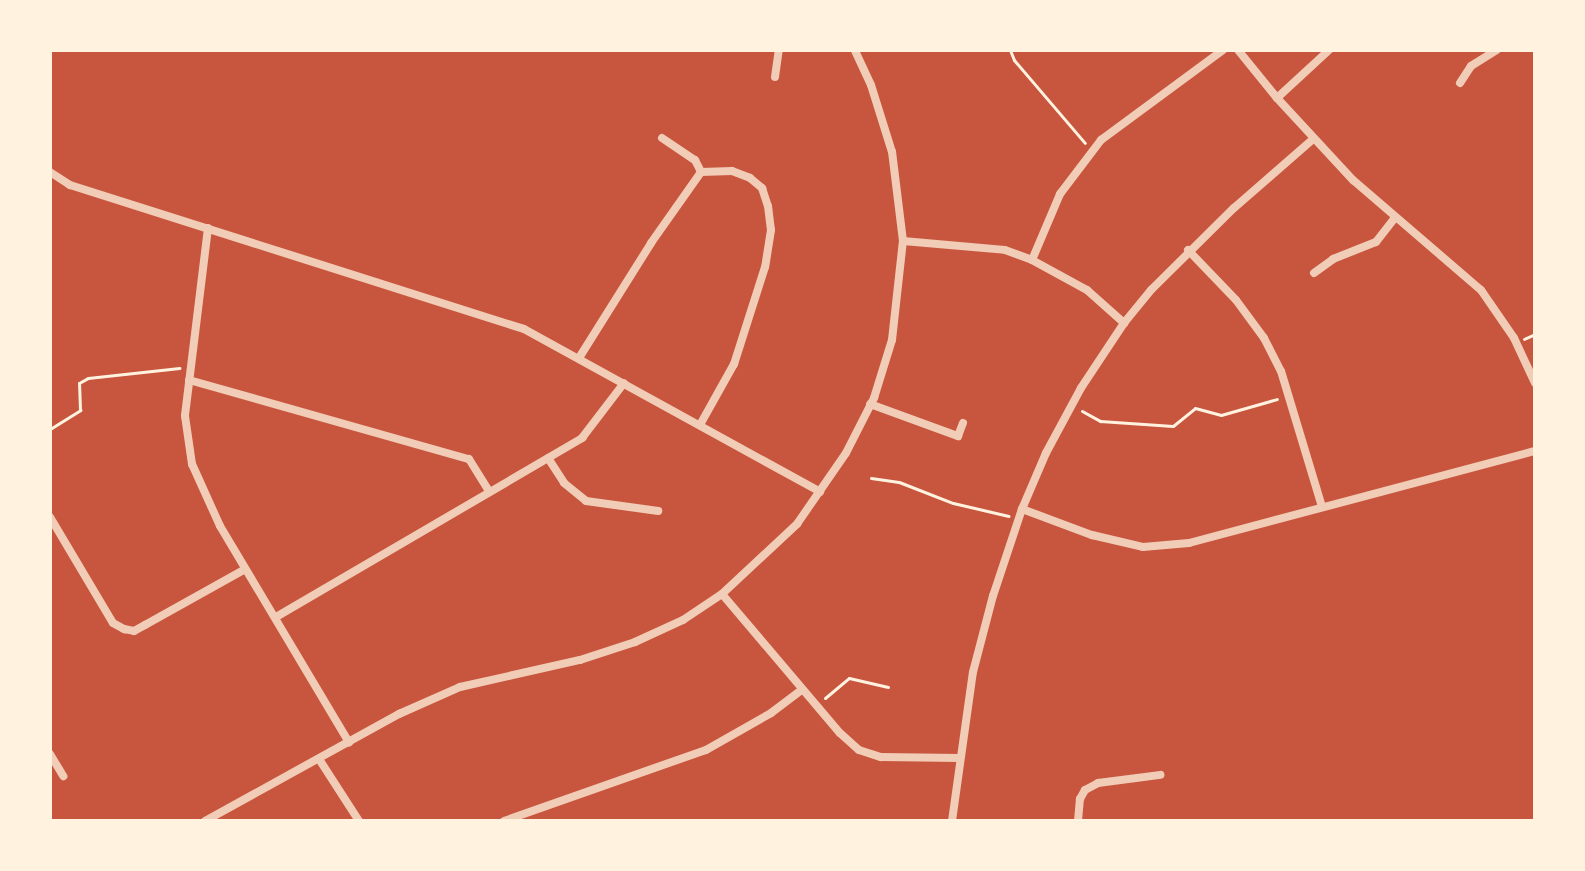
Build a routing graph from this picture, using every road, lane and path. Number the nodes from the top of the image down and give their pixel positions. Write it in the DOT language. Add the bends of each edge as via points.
graph roads {
  1 [pos="779,50"];
  2 [pos="855,50"];
  3 [pos="1010,50"];
  4 [pos="1223,50"];
  5 [pos="1238,50"];
  6 [pos="1329,50"];
  7 [pos="1497,50"];
  8 [pos="775,77"];
  9 [pos="1460,83"];
  10 [pos="1277,98"];
  11 [pos="662,138"];
  12 [pos="1313,139"];
  13 [pos="1092,152"];
  14 [pos="50,172"];
  15 [pos="701,172"];
  16 [pos="1395,218"];
  17 [pos="208,228"];
  18 [pos="903,241"];
  19 [pos="1188,250"];
  20 [pos="1032,260"];
  21 [pos="1314,273"];
  22 [pos="1124,323"];
  23 [pos="579,358"];
  24 [pos="190,368"];
  25 [pos="189,380"];
  26 [pos="624,383"];
  27 [pos="1535,383"];
  28 [pos="1289,396"];
  29 [pos="870,404"];
  30 [pos="1072,406"];
  31 [pos="701,423"];
  32 [pos="963,423"];
  33 [pos="50,429"];
  34 [pos="1535,451"];
  35 [pos="548,458"];
  36 [pos="871,478"];
  37 [pos="488,490"];
  38 [pos="820,492"];
  39 [pos="1322,507"];
  40 [pos="1022,509"];
  41 [pos="658,511"];
  42 [pos="50,517"];
  43 [pos="1019,519"];
  44 [pos="245,569"];
  45 [pos="722,594"];
  46 [pos="276,617"];
  47 [pos="888,687"];
  48 [pos="802,690"];
  49 [pos="816,706"];
  50 [pos="349,742"];
  51 [pos="51,757"];
  52 [pos="959,758"];
  53 [pos="319,759"];
  54 [pos="1160,775"];
  55 [pos="63,776"];
  56 [pos="205,821"];
  57 [pos="359,821"];
  58 [pos="504,821"];
  59 [pos="952,821"];
  60 [pos="1078,821"];
  1 -- 8 [label="street"];
  2 -- 18 [label="street" via="892,152"];
  3 -- 13 [label="path"];
  4 -- 13 [label="street" via="1166,89"];
  5 -- 10 [label="street"];
  6 -- 10 [label="street"];
  7 -- 9 [label="street" via="1471,66"];
  10 -- 12 [label="street"];
  11 -- 15 [label="street" via="695,160"];
  12 -- 16 [label="street"];
  12 -- 19 [label="street"];
  13 -- 20 [label="street" via="1060,194"];
  14 -- 17 [label="street" via="70,185"];
  15 -- 23 [label="street"];
  15 -- 31 [label="street" via="732,171 750,178 762,188 771,230 749,325"];
  16 -- 21 [label="street" via="1376,242 1333,259"];
  16 -- 27 [label="street" via="1481,290 1514,338"];
  17 -- 23 [label="street" via="524,329"];
  17 -- 24 [label="street"];
  18 -- 20 [label="street" via="1005,250"];
  18 -- 29 [label="street" via="892,340"];
  19 -- 22 [label="street"];
  19 -- 28 [label="street" via="1264,338"];
  20 -- 22 [label="street" via="1087,290"];
  22 -- 30 [label="street"];
  23 -- 26 [label="street"];
  24 -- 25 [label="street"];
  24 -- 33 [label="path" via="88,378 79,383 80,410"];
  25 -- 37 [label="street" via="469,459"];
  25 -- 44 [label="street" via="185,416 192,464"];
  26 -- 31 [label="street"];
  26 -- 35 [label="street" via="582,438"];
  28 -- 30 [label="path" via="1221,415 1195,408 1173,426 1100,421"];
  28 -- 39 [label="street"];
  29 -- 32 [label="street" via="958,436"];
  29 -- 38 [label="street"];
  30 -- 40 [label="street"];
  31 -- 38 [label="street"];
  34 -- 39 [label="street"];
  35 -- 37 [label="street"];
  35 -- 41 [label="street" via="564,483 586,501"];
  36 -- 43 [label="path"];
  37 -- 46 [label="street"];
  38 -- 45 [label="street" via="797,524"];
  39 -- 40 [label="street" via="1189,543 1143,547"];
  40 -- 43 [label="street"];
  42 -- 44 [label="street" via="113,623 124,629 134,631"];
  43 -- 52 [label="street" via="967,694"];
  44 -- 46 [label="street"];
  45 -- 48 [label="street"];
  45 -- 50 [label="street" via="635,642 460,687"];
  46 -- 50 [label="street"];
  47 -- 49 [label="path" via="849,678"];
  48 -- 49 [label="street"];
  48 -- 58 [label="street" via="706,750"];
  49 -- 52 [label="street" via="859,750 881,757"];
  50 -- 53 [label="street"];
  51 -- 55 [label="street"];
  52 -- 59 [label="street"];
  53 -- 56 [label="street"];
  53 -- 57 [label="street"];
  54 -- 60 [label="street" via="1098,783 1085,790"];
}
